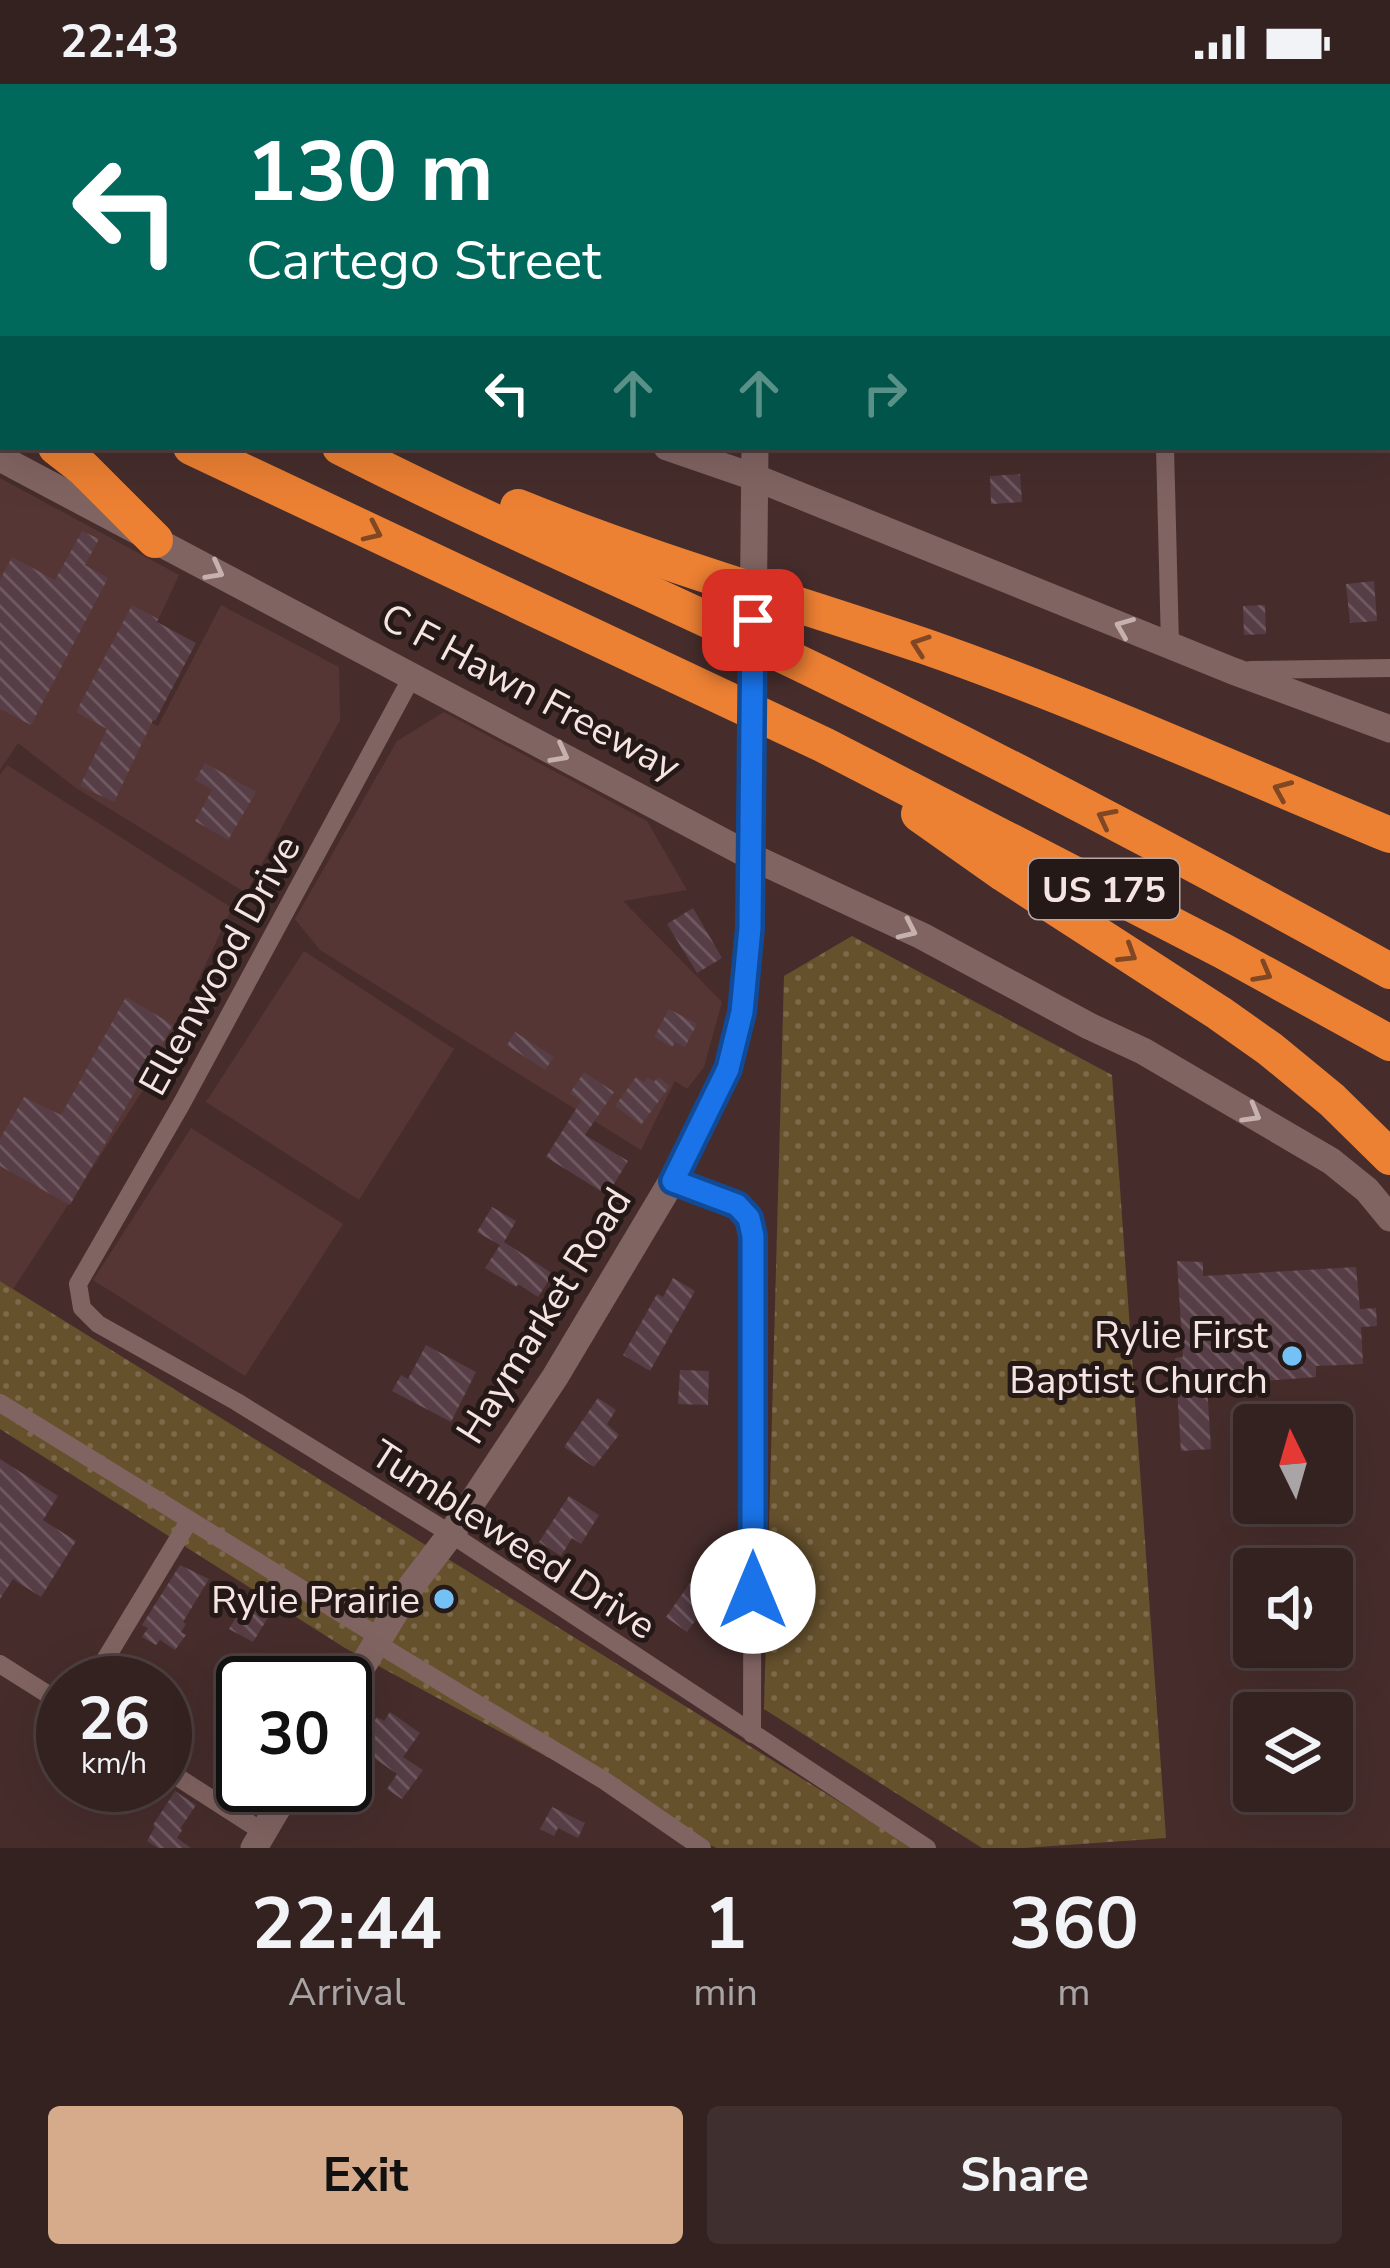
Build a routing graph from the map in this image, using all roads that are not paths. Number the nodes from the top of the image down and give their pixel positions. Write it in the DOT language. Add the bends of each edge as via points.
graph roads {
  1 [pos="60,450"];
  2 [pos="197,450"];
  3 [pos="346,450"];
  4 [pos="364,450"];
  5 [pos="676,450"];
  6 [pos="754,450"];
  7 [pos="1165,450"];
  8 [pos="0,458"];
  9 [pos="754,477"];
  10 [pos="155,540"];
  11 [pos="1170,645"];
  12 [pos="1390,668"];
  13 [pos="1233,670"];
  14 [pos="413,675"];
  15 [pos="1390,729"];
  16 [pos="824,745"];
  17 [pos="1390,835"];
  18 [pos="752,857"];
  19 [pos="1210,872"];
  20 [pos="1390,954"];
  21 [pos="1390,970"];
  22 [pos="1387,1042"];
  23 [pos="1390,1157"];
  24 [pos="673,1181"];
  25 [pos="1390,1218"];
  26 [pos="78,1284"];
  27 [pos="0,1404"];
  28 [pos="189,1521"];
  29 [pos="451,1534"];
  30 [pos="378,1641"];
  31 [pos="107,1656"];
  32 [pos="369,1656"];
  33 [pos="0,1664"];
  34 [pos="36,1687"];
  35 [pos="752,1734"];
  36 [pos="192,1790"];
  37 [pos="275,1812"];
  38 [pos="258,1840"];
  39 [pos="702,1848"];
  40 [pos="926,1848"];
  1 -- 10 [label="highway"];
  2 -- 16 [label="highway, C F Hawn Freeway / US 175, one-way"];
  19 -- 3 [label="highway, US 175, one-way" via="824,675"];
  17 -- 4 [label="highway, one-way" via="1016,680 584,534"];
  5 -- 9 [label="main road"];
  6 -- 9 [label="main road, Haymarket Road"];
  7 -- 11 [label="street"];
  8 -- 10 [label="main road, C F Hawn Freeway"];
  11 -- 9 [label="main road, one-way"];
  9 -- 18 [label="main road, Haymarket Road"];
  10 -- 14 [label="main road, C F Hawn Freeway, one-way"];
  11 -- 13 [label="main road"];
  12 -- 13 [label="street"];
  13 -- 15 [label="main road"];
  14 -- 18 [label="main road, C F Hawn Freeway, one-way"];
  14 -- 26 [label="street, Ellenwood Drive"];
  16 -- 22 [label="highway, C F Hawn Freeway / US 175, one-way"];
  16 -- 23 [label="highway, one-way" via="1270,1049"];
  18 -- 24 [label="main road, Haymarket Road" via="742,1012 728,1069"];
  18 -- 25 [label="main road, C F Hawn Freeway, one-way" via="1143,1051 1325,1157"];
  19 -- 20 [label="highway"];
  19 -- 21 [label="highway, US 175"];
  24 -- 29 [label="main road, Haymarket Road"];
  24 -- 35 [label="street" via="737,1205 753,1236"];
  26 -- 29 [label="street, Tumbleweed Drive" via="82,1308 98,1324"];
  27 -- 28 [label="street"];
  28 -- 30 [label="street"];
  28 -- 31 [label="street"];
  29 -- 30 [label="main road, Haymarket Road"];
  29 -- 35 [label="street, Tumbleweed Drive"];
  30 -- 32 [label="main road, Haymarket Road"];
  30 -- 39 [label="street"];
  33 -- 34 [label="street"];
  35 -- 40 [label="street, Tumbleweed Drive"];
  36 -- 38 [label="street"];
  37 -- 38 [label="main road"];
}
